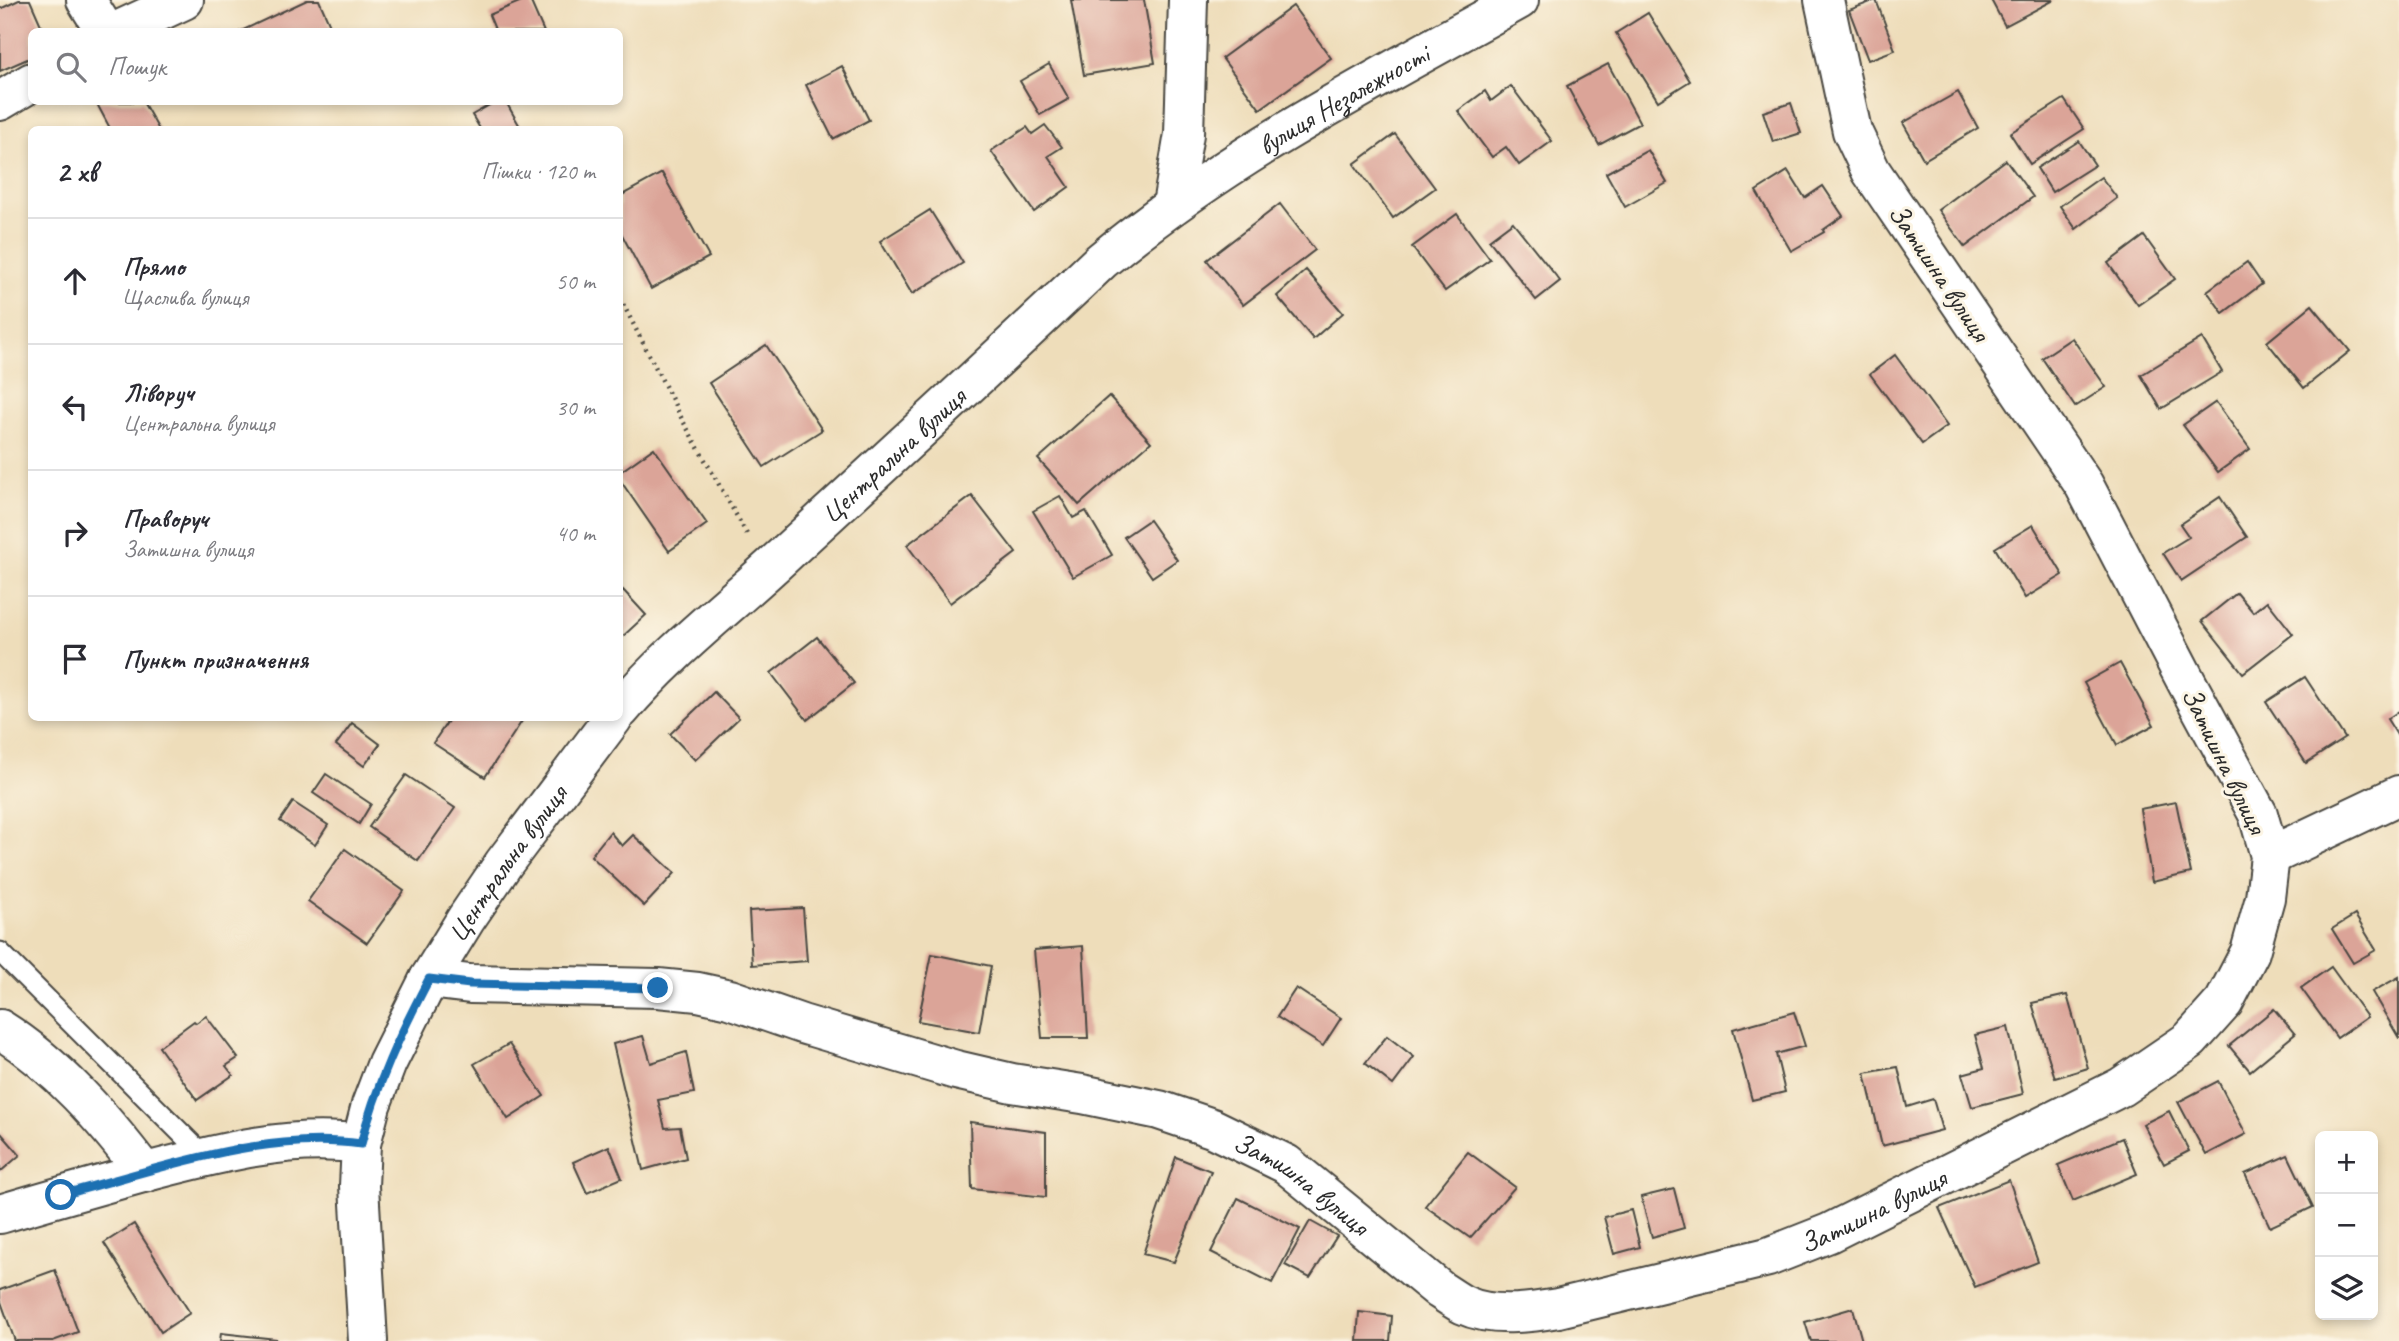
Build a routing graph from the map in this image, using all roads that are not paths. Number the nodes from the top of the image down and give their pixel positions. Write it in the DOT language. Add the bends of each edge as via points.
graph roads {
  1 [pos="86,0"];
  2 [pos="184,0"];
  3 [pos="1188,0"];
  4 [pos="1520,0"];
  5 [pos="1824,0"];
  6 [pos="104,28"];
  7 [pos="124,28"];
  8 [pos="28,84"];
  9 [pos="0,101"];
  10 [pos="1172,205"];
  11 [pos="623,706"];
  12 [pos="611,721"];
  13 [pos="2399,795"];
  14 [pos="2270,856"];
  15 [pos="0,953"];
  16 [pos="429,979"];
  17 [pos="0,1030"];
  18 [pos="361,1144"];
  19 [pos="205,1157"];
  20 [pos="145,1172"];
  21 [pos="0,1214"];
  22 [pos="368,1341"];
  1 -- 6 [label="street"];
  2 -- 7 [label="street"];
  3 -- 10 [label="street" via="1184,134"];
  4 -- 10 [label="street, вулиця Незалежності" via="1300,121"];
  5 -- 14 [label="street, Затишна вулиця" via="1852,131 1871,171 2084,485 2259,814"];
  8 -- 9 [label="street"];
  10 -- 11 [label="street, Центральна вулиця" via="1101,261 645,680"];
  12 -- 16 [label="street, Центральна вулиця" via="504,863"];
  13 -- 14 [label="street"];
  14 -- 16 [label="street, Затишна вулиця" via="2265,898 2250,952 2224,1002 2190,1040 2121,1087 1829,1233 1769,1257 1531,1313 1466,1306 1440,1290 1286,1164 1212,1128 1159,1110 956,1070 698,992"];
  15 -- 19 [label="lane"];
  16 -- 18 [label="street, Центральна вулиця" via="387,1063"];
  17 -- 20 [label="street" via="70,1087"];
  18 -- 19 [label="street" via="302,1140"];
  18 -- 22 [label="street, Центральна вулиця"];
  19 -- 20 [label="street"];
  20 -- 21 [label="street"];
}
